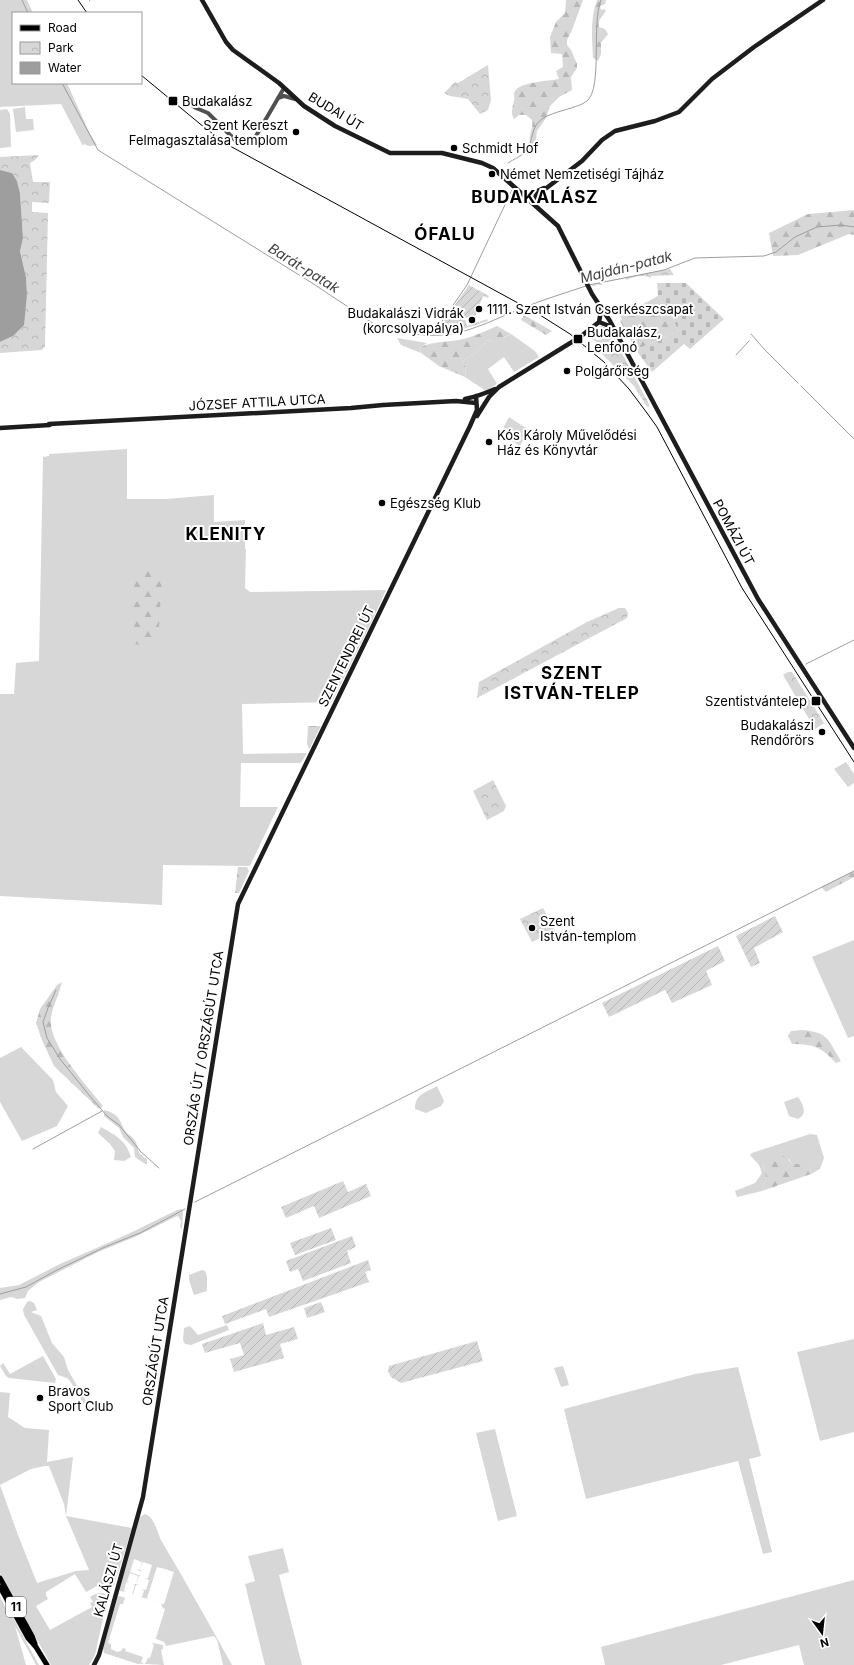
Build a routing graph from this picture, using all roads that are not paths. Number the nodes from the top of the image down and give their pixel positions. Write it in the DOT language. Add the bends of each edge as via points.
graph roads {
  1 [pos="202,0"];
  2 [pos="823,0"];
  3 [pos="285,89"];
  4 [pos="284,96"];
  5 [pos="278,98"];
  6 [pos="295,99"];
  7 [pos="190,104"];
  8 [pos="550,186"];
  9 [pos="526,196"];
  10 [pos="532,202"];
  11 [pos="602,320"];
  12 [pos="499,387"];
  13 [pos="484,394"];
  14 [pos="476,396"];
  15 [pos="488,400"];
  16 [pos="456,401"];
  17 [pos="477,404"];
  18 [pos="484,405"];
  19 [pos="470,426"];
  20 [pos="0,428"];
  21 [pos="854,748"];
  22 [pos="241,896"];
  23 [pos="190,1204"];
  24 [pos="142,1501"];
  25 [pos="0,1578"];
  26 [pos="0,1587"];
  27 [pos="36,1647"];
  28 [pos="47,1665"];
  29 [pos="94,1665"];
  1 -- 3 [label="main road, BUDAI ÚT" via="232,49"];
  2 -- 8 [label="main road" via="712,79 679,112 615,131"];
  3 -- 4 [label="street"];
  3 -- 5 [label="street"];
  3 -- 6 [label="main road, BUDAI ÚT"];
  4 -- 5 [label="street"];
  4 -- 6 [label="street"];
  5 -- 7 [label="street" via="254,138 237,142 208,113"];
  6 -- 9 [label="main road, BUDAI ÚT" via="335,126 390,152 448,154 487,165"];
  8 -- 9 [label="main road"];
  8 -- 10 [label="main road"];
  9 -- 10 [label="main road, BUDAI ÚT"];
  10 -- 11 [label="main road" via="558,226 602,311"];
  11 -- 12 [label="main road" via="580,338"];
  11 -- 21 [label="main road, POMÁZI ÚT" via="612,327 763,609"];
  12 -- 13 [label="main road"];
  12 -- 15 [label="main road"];
  13 -- 14 [label="main road"];
  13 -- 15 [label="main road"];
  14 -- 16 [label="main road"];
  14 -- 17 [label="main road"];
  15 -- 18 [label="main road"];
  16 -- 17 [label="main road"];
  16 -- 20 [label="main road, JÓZSEF ATTILA UTCA"];
  17 -- 18 [label="main road"];
  17 -- 19 [label="main road"];
  18 -- 19 [label="main road"];
  19 -- 22 [label="main road, SZENTENDREI ÚT"];
  22 -- 23 [label="main road, ORSZÁG ÚT / ORSZÁGÚT UTCA" via="229,956"];
  23 -- 24 [label="main road, ORSZÁGÚT UTCA"];
  24 -- 29 [label="main road, KALÁSZI ÚT"];
  25 -- 27 [label="main road, 11"];
  26 -- 27 [label="main road, 11" via="28,1638"];
  27 -- 28 [label="main road, 11"];
}
